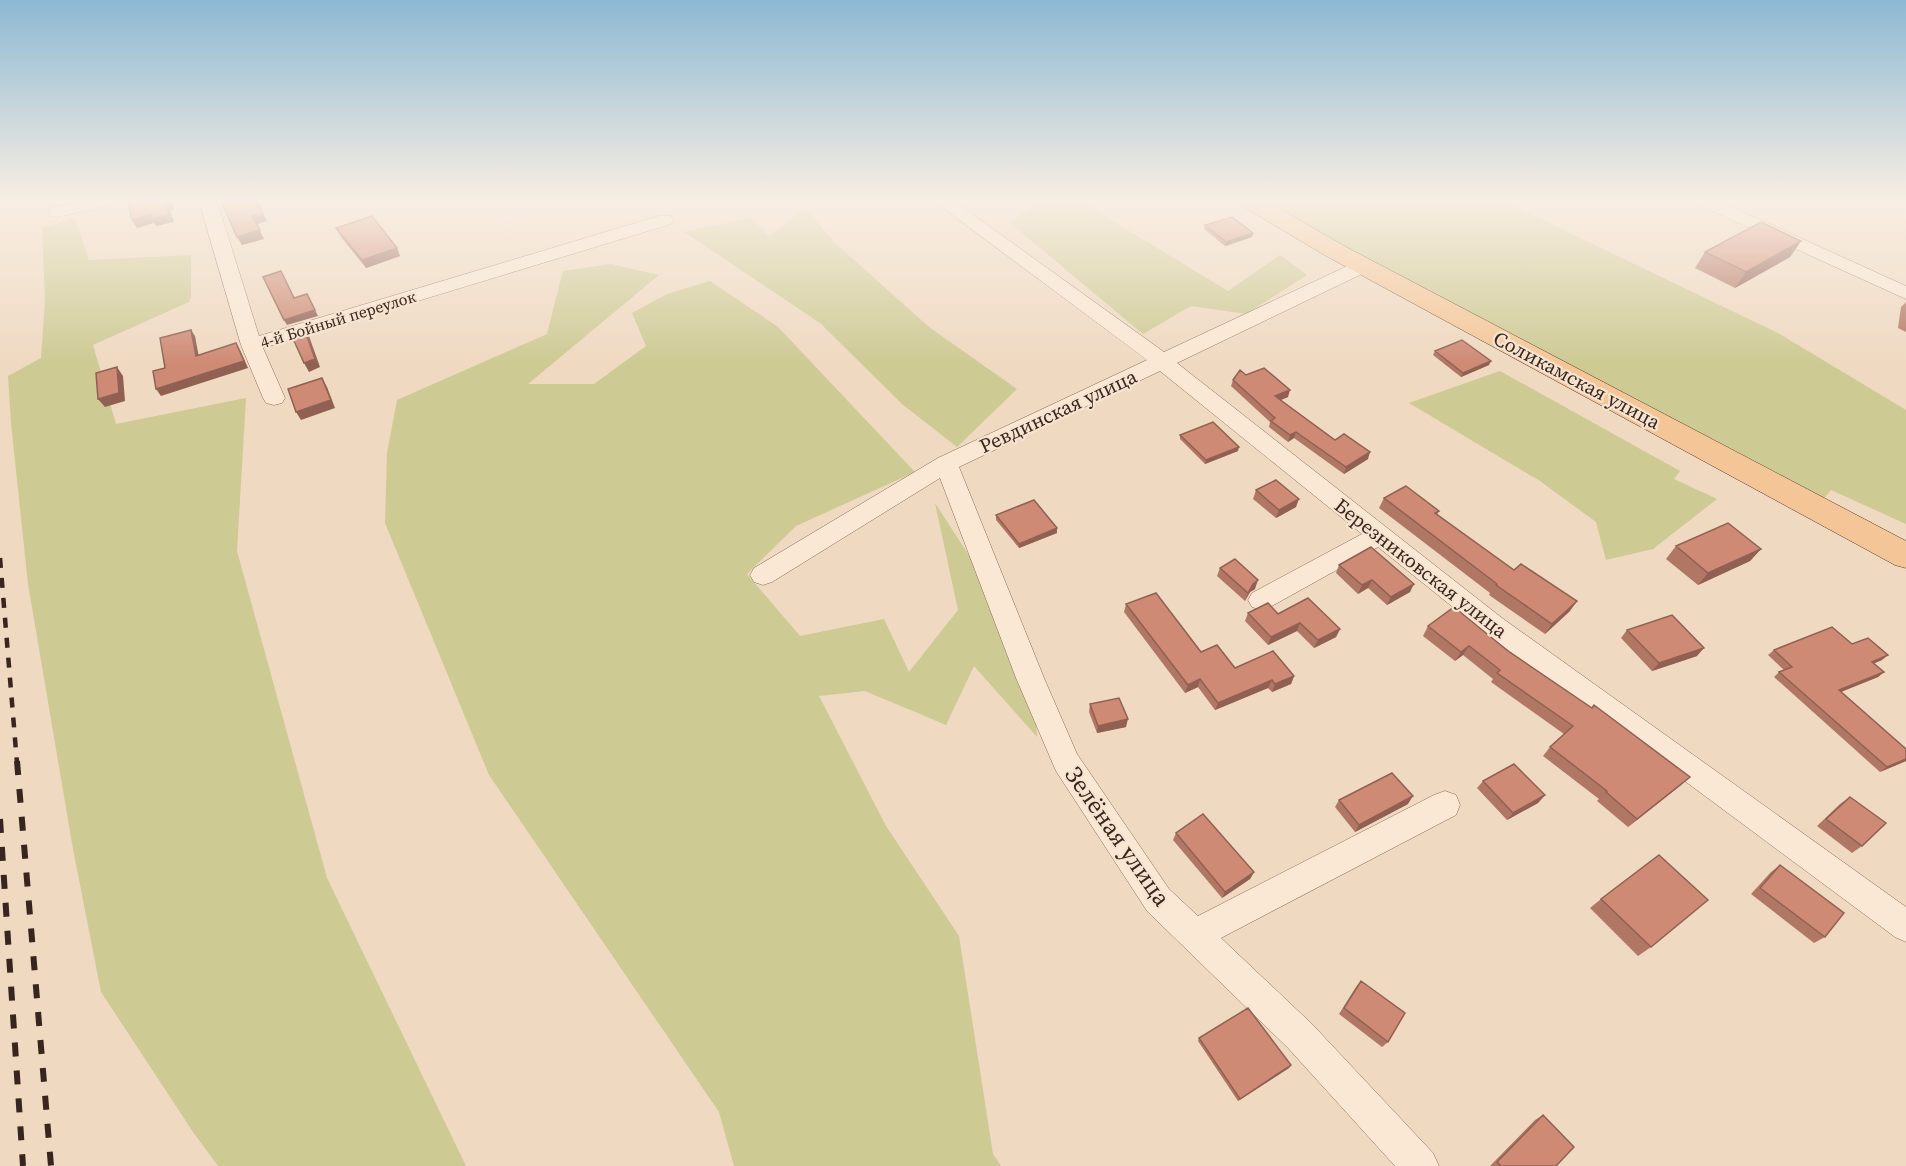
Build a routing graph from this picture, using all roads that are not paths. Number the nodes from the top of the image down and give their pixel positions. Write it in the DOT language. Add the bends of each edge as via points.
graph roads {
  1 [pos="224,255"];
  2 [pos="548,255"];
  3 [pos="1017,255"];
  4 [pos="1345,255"];
  5 [pos="1827,255"];
  6 [pos="1363,266"];
  7 [pos="1906,293"];
  8 [pos="251,345"];
  9 [pos="1163,362"];
  10 [pos="274,398"];
  11 [pos="946,464"];
  12 [pos="1380,535"];
  13 [pos="1906,556"];
  14 [pos="763,575"];
  15 [pos="1261,600"];
  16 [pos="1445,805"];
  17 [pos="1906,926"];
  18 [pos="1194,935"];
  19 [pos="1420,1166"];
  1 -- 8 [label="street"];
  2 -- 8 [label="street, 4-й Бойный переулок"];
  3 -- 9 [label="street, Березниковская улица"];
  4 -- 6 [label="main road, Соликамская улица"];
  5 -- 7 [label="street"];
  6 -- 9 [label="street, Ревдинская улица"];
  6 -- 13 [label="main road, Соликамская улица"];
  8 -- 10 [label="street"];
  9 -- 11 [label="street, Ревдинская улица"];
  9 -- 12 [label="street, Березниковская улица"];
  11 -- 14 [label="street, Ревдинская улица"];
  11 -- 18 [label="street, Зелёная улица" via="1066,762 1158,900"];
  12 -- 15 [label="street"];
  12 -- 17 [label="street, Березниковская улица" via="1492,625"];
  16 -- 18 [label="street"];
  18 -- 19 [label="street, Зелёная улица" via="1300,1036"];
}
